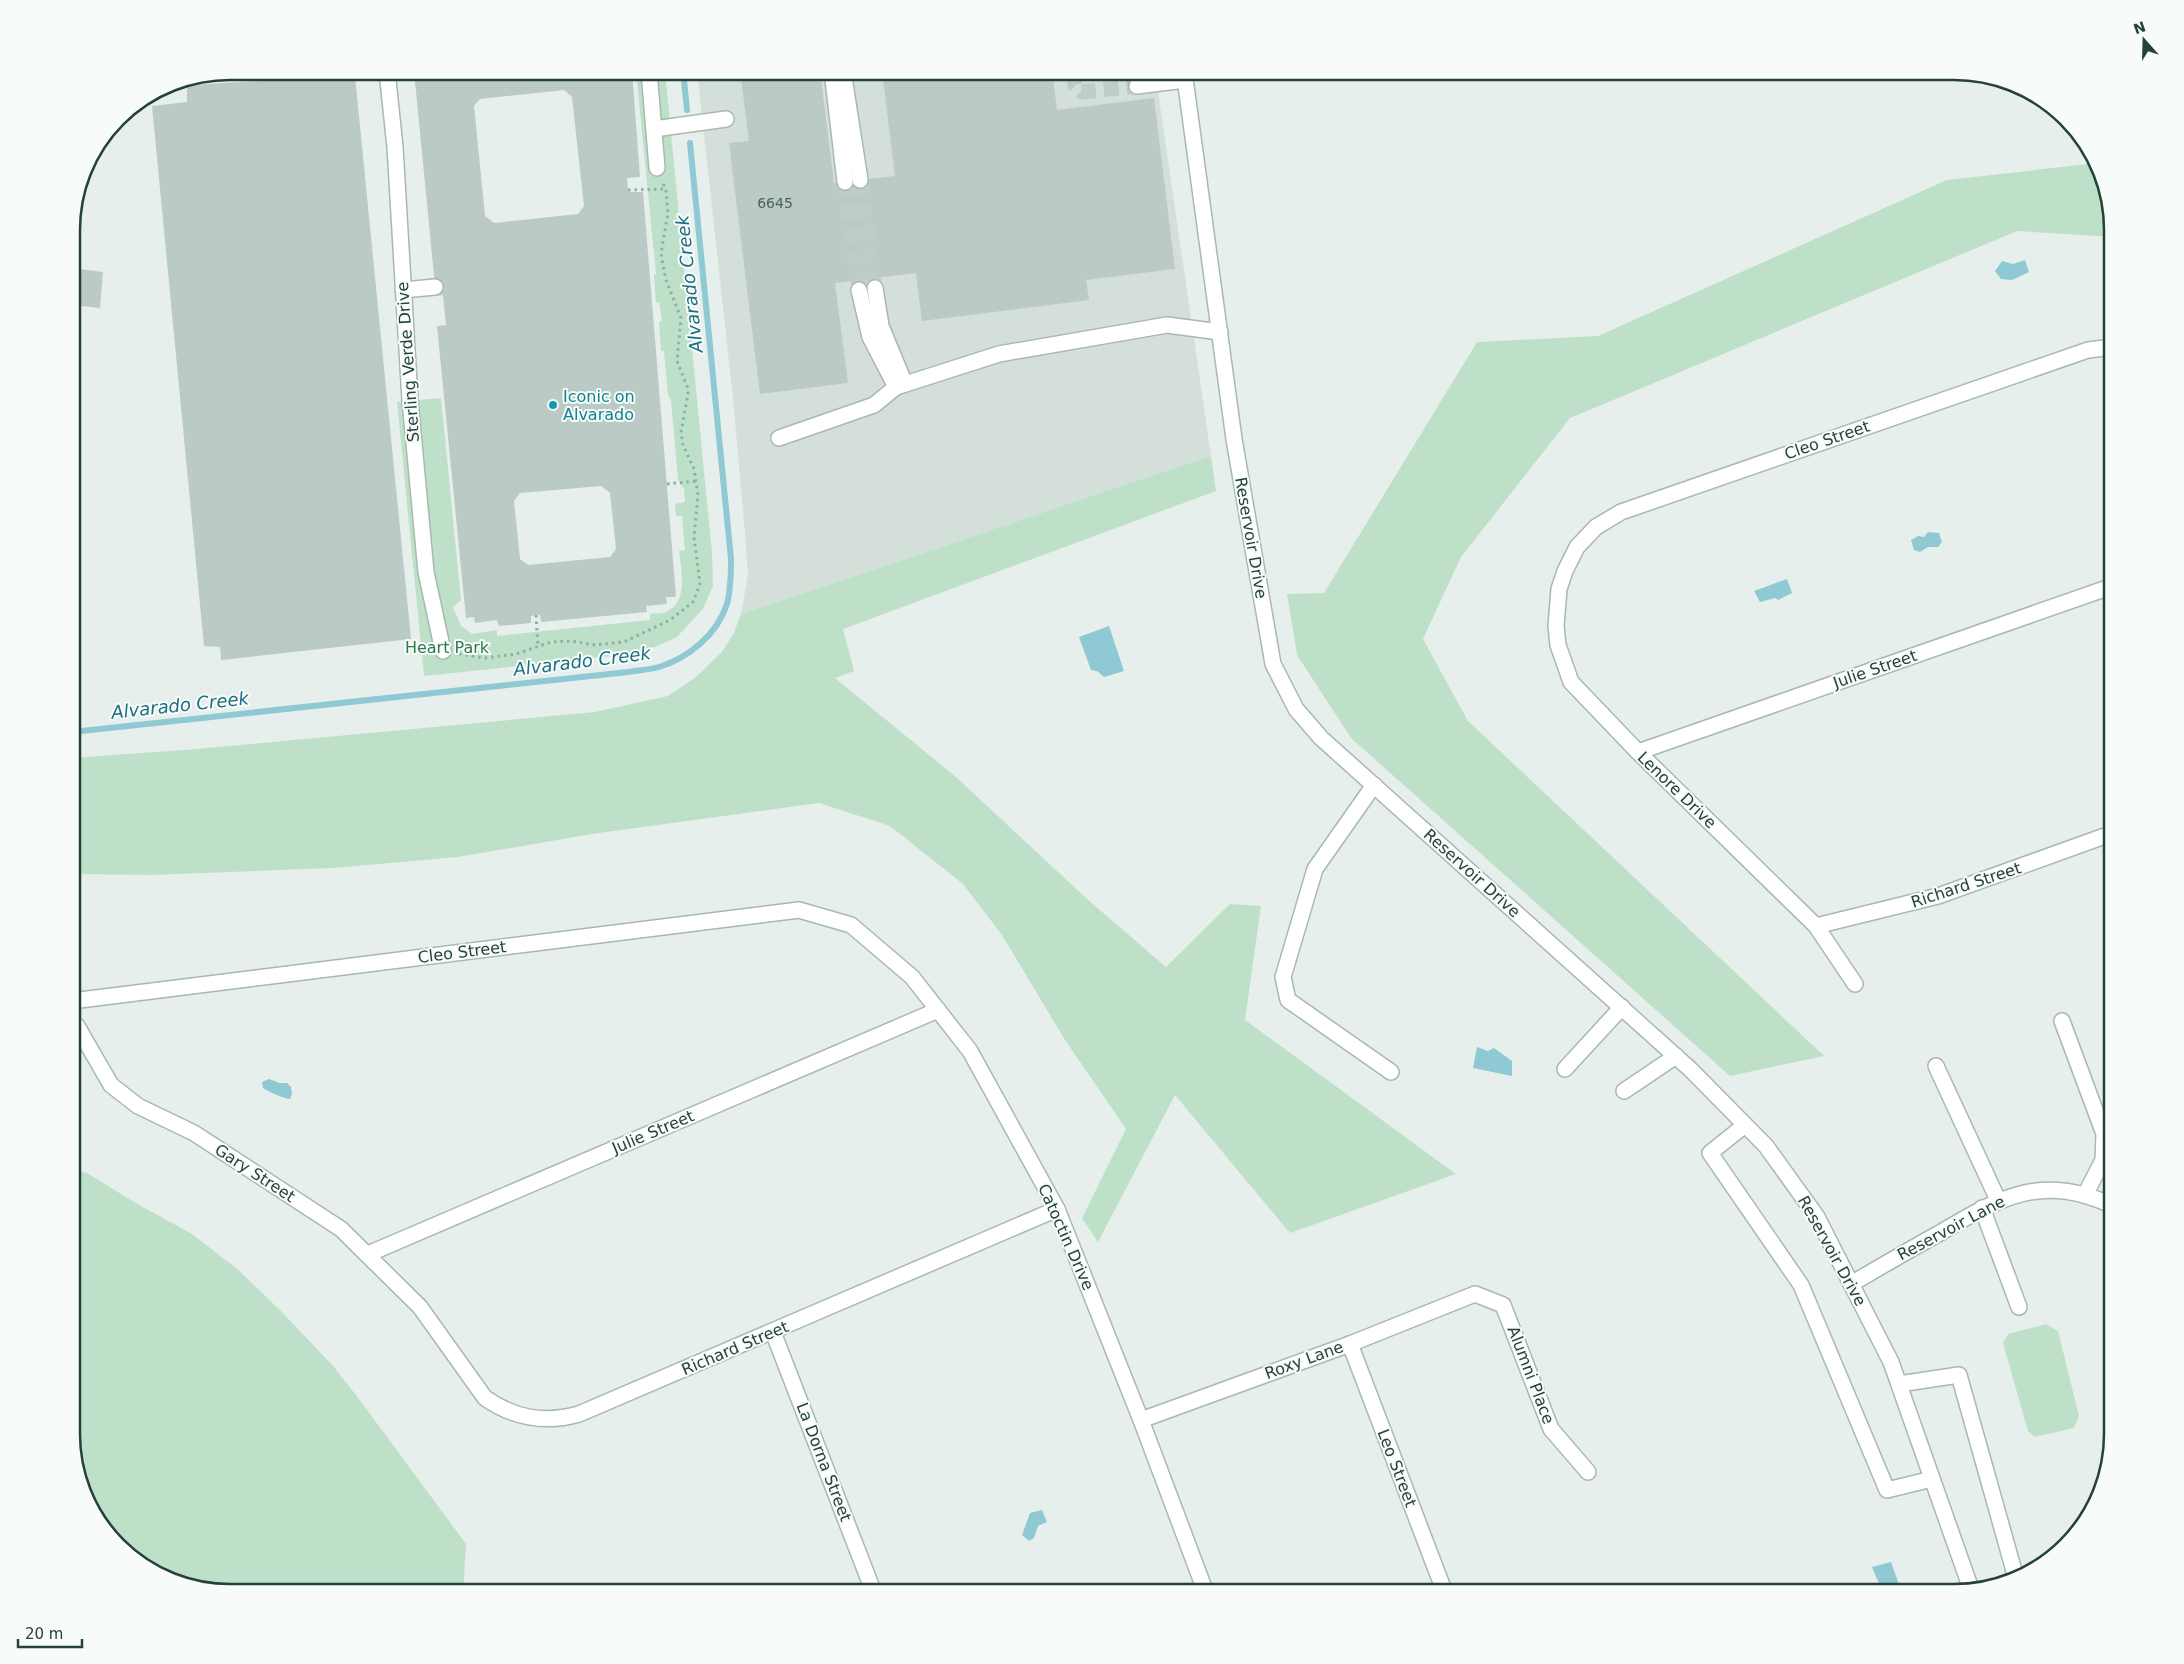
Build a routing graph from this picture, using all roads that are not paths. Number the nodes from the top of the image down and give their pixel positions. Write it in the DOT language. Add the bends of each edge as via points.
graph roads {
  1 [pos="388,80"];
  2 [pos="650,80"];
  3 [pos="834,80"];
  4 [pos="844,80"];
  5 [pos="1165,80"];
  6 [pos="1185,80"];
  7 [pos="1137,86"];
  8 [pos="726,119"];
  9 [pos="654,129"];
  10 [pos="657,168"];
  11 [pos="435,288"];
  12 [pos="875,288"];
  13 [pos="403,290"];
  14 [pos="859,290"];
  15 [pos="1220,332"];
  16 [pos="2104,348"];
  17 [pos="901,386"];
  18 [pos="779,438"];
  19 [pos="1565,571"];
  20 [pos="2104,589"];
  21 [pos="444,650"];
  22 [pos="1638,752"];
  23 [pos="1374,785"];
  24 [pos="2104,836"];
  25 [pos="851,925"];
  26 [pos="1816,926"];
  27 [pos="1855,984"];
  28 [pos="80,1000"];
  29 [pos="1622,1007"];
  30 [pos="938,1010"];
  31 [pos="2062,1021"];
  32 [pos="80,1031"];
  33 [pos="1676,1056"];
  34 [pos="1936,1066"];
  35 [pos="1565,1069"];
  36 [pos="1391,1072"];
  37 [pos="1624,1091"];
  38 [pos="1745,1125"];
  39 [pos="2084,1194"];
  40 [pos="1998,1200"];
  41 [pos="2104,1202"];
  42 [pos="1982,1208"];
  43 [pos="1057,1210"];
  44 [pos="368,1254"];
  45 [pos="1851,1284"];
  46 [pos="1466,1297"];
  47 [pos="2019,1307"];
  48 [pos="438,1331"];
  49 [pos="773,1332"];
  50 [pos="1350,1344"];
  51 [pos="1898,1384"];
  52 [pos="1141,1420"];
  53 [pos="1588,1472"];
  54 [pos="1932,1478"];
  55 [pos="2014,1571"];
  56 [pos="1969,1583"];
  57 [pos="871,1584"];
  58 [pos="1203,1584"];
  59 [pos="1442,1584"];
  1 -- 13 [label="street, Sterling Verde Drive"];
  2 -- 9 [label="street"];
  3 -- 4 [label="street" via="853,181"];
  5 -- 7 [label="street"];
  6 -- 15 [label="street, Reservoir Drive"];
  8 -- 9 [label="street"];
  9 -- 10 [label="street"];
  11 -- 13 [label="street"];
  12 -- 17 [label="street" via="881,326"];
  13 -- 21 [label="street, Sterling Verde Drive" via="426,572"];
  14 -- 17 [label="street" via="870,337"];
  15 -- 17 [label="street" via="1167,325 1125,337 999,354"];
  15 -- 23 [label="street, Reservoir Drive" via="1234,439 1273,664 1296,709 1322,738"];
  16 -- 19 [label="street, Cleo Street" via="2088,350 1621,512 1586,537"];
  17 -- 18 [label="street" via="874,405"];
  19 -- 22 [label="street, Lenore Drive" via="1559,589 1556,626 1563,664 1571,682"];
  20 -- 22 [label="street, Julie Street"];
  22 -- 26 [label="street, Lenore Drive"];
  23 -- 29 [label="street, Reservoir Drive"];
  23 -- 36 [label="street" via="1315,869 1283,977 1288,1000"];
  24 -- 26 [label="street, Richard Street" via="1938,896"];
  25 -- 28 [label="street, Cleo Street" via="799,910"];
  25 -- 30 [label="street, Catoctin Drive" via="912,977"];
  26 -- 27 [label="street, Lenore Drive"];
  29 -- 33 [label="street, Reservoir Drive"];
  29 -- 35 [label="street"];
  30 -- 43 [label="street, Catoctin Drive" via="970,1051"];
  30 -- 44 [label="street, Julie Street"];
  31 -- 39 [label="street" via="2104,1134 2103,1160"];
  32 -- 44 [label="street, Gary Street" via="111,1085 138,1106 194,1133 341,1229"];
  33 -- 37 [label="street"];
  33 -- 38 [label="street, Reservoir Drive"];
  34 -- 40 [label="street"];
  38 -- 45 [label="street, Reservoir Drive" via="1766,1146 1816,1217"];
  38 -- 54 [label="street" via="1710,1153 1801,1286 1887,1490"];
  39 -- 40 [label="street, Reservoir Lane" via="2032,1191"];
  39 -- 41 [label="street, Reservoir Lane"];
  40 -- 42 [label="street, Reservoir Lane"];
  42 -- 45 [label="street, Reservoir Lane"];
  42 -- 47 [label="street"];
  43 -- 49 [label="street, Richard Street"];
  43 -- 52 [label="street, Catoctin Drive"];
  44 -- 48 [label="street, Gary Street" via="420,1307"];
  45 -- 51 [label="street, Reservoir Drive" via="1891,1362"];
  46 -- 50 [label="street, Roxy Lane"];
  46 -- 53 [label="street, Alumni Place" via="1475,1294 1504,1305 1551,1429"];
  48 -- 49 [label="street, Richard Street" via="485,1398 521,1416 550,1419 579,1414"];
  49 -- 57 [label="street, La Dorna Street"];
  50 -- 52 [label="street, Roxy Lane"];
  50 -- 59 [label="street, Leo Street"];
  51 -- 54 [label="street, Reservoir Drive"];
  51 -- 55 [label="street" via="1958,1375"];
  52 -- 58 [label="street, Catoctin Drive"];
  54 -- 56 [label="street, Reservoir Drive"];
}
